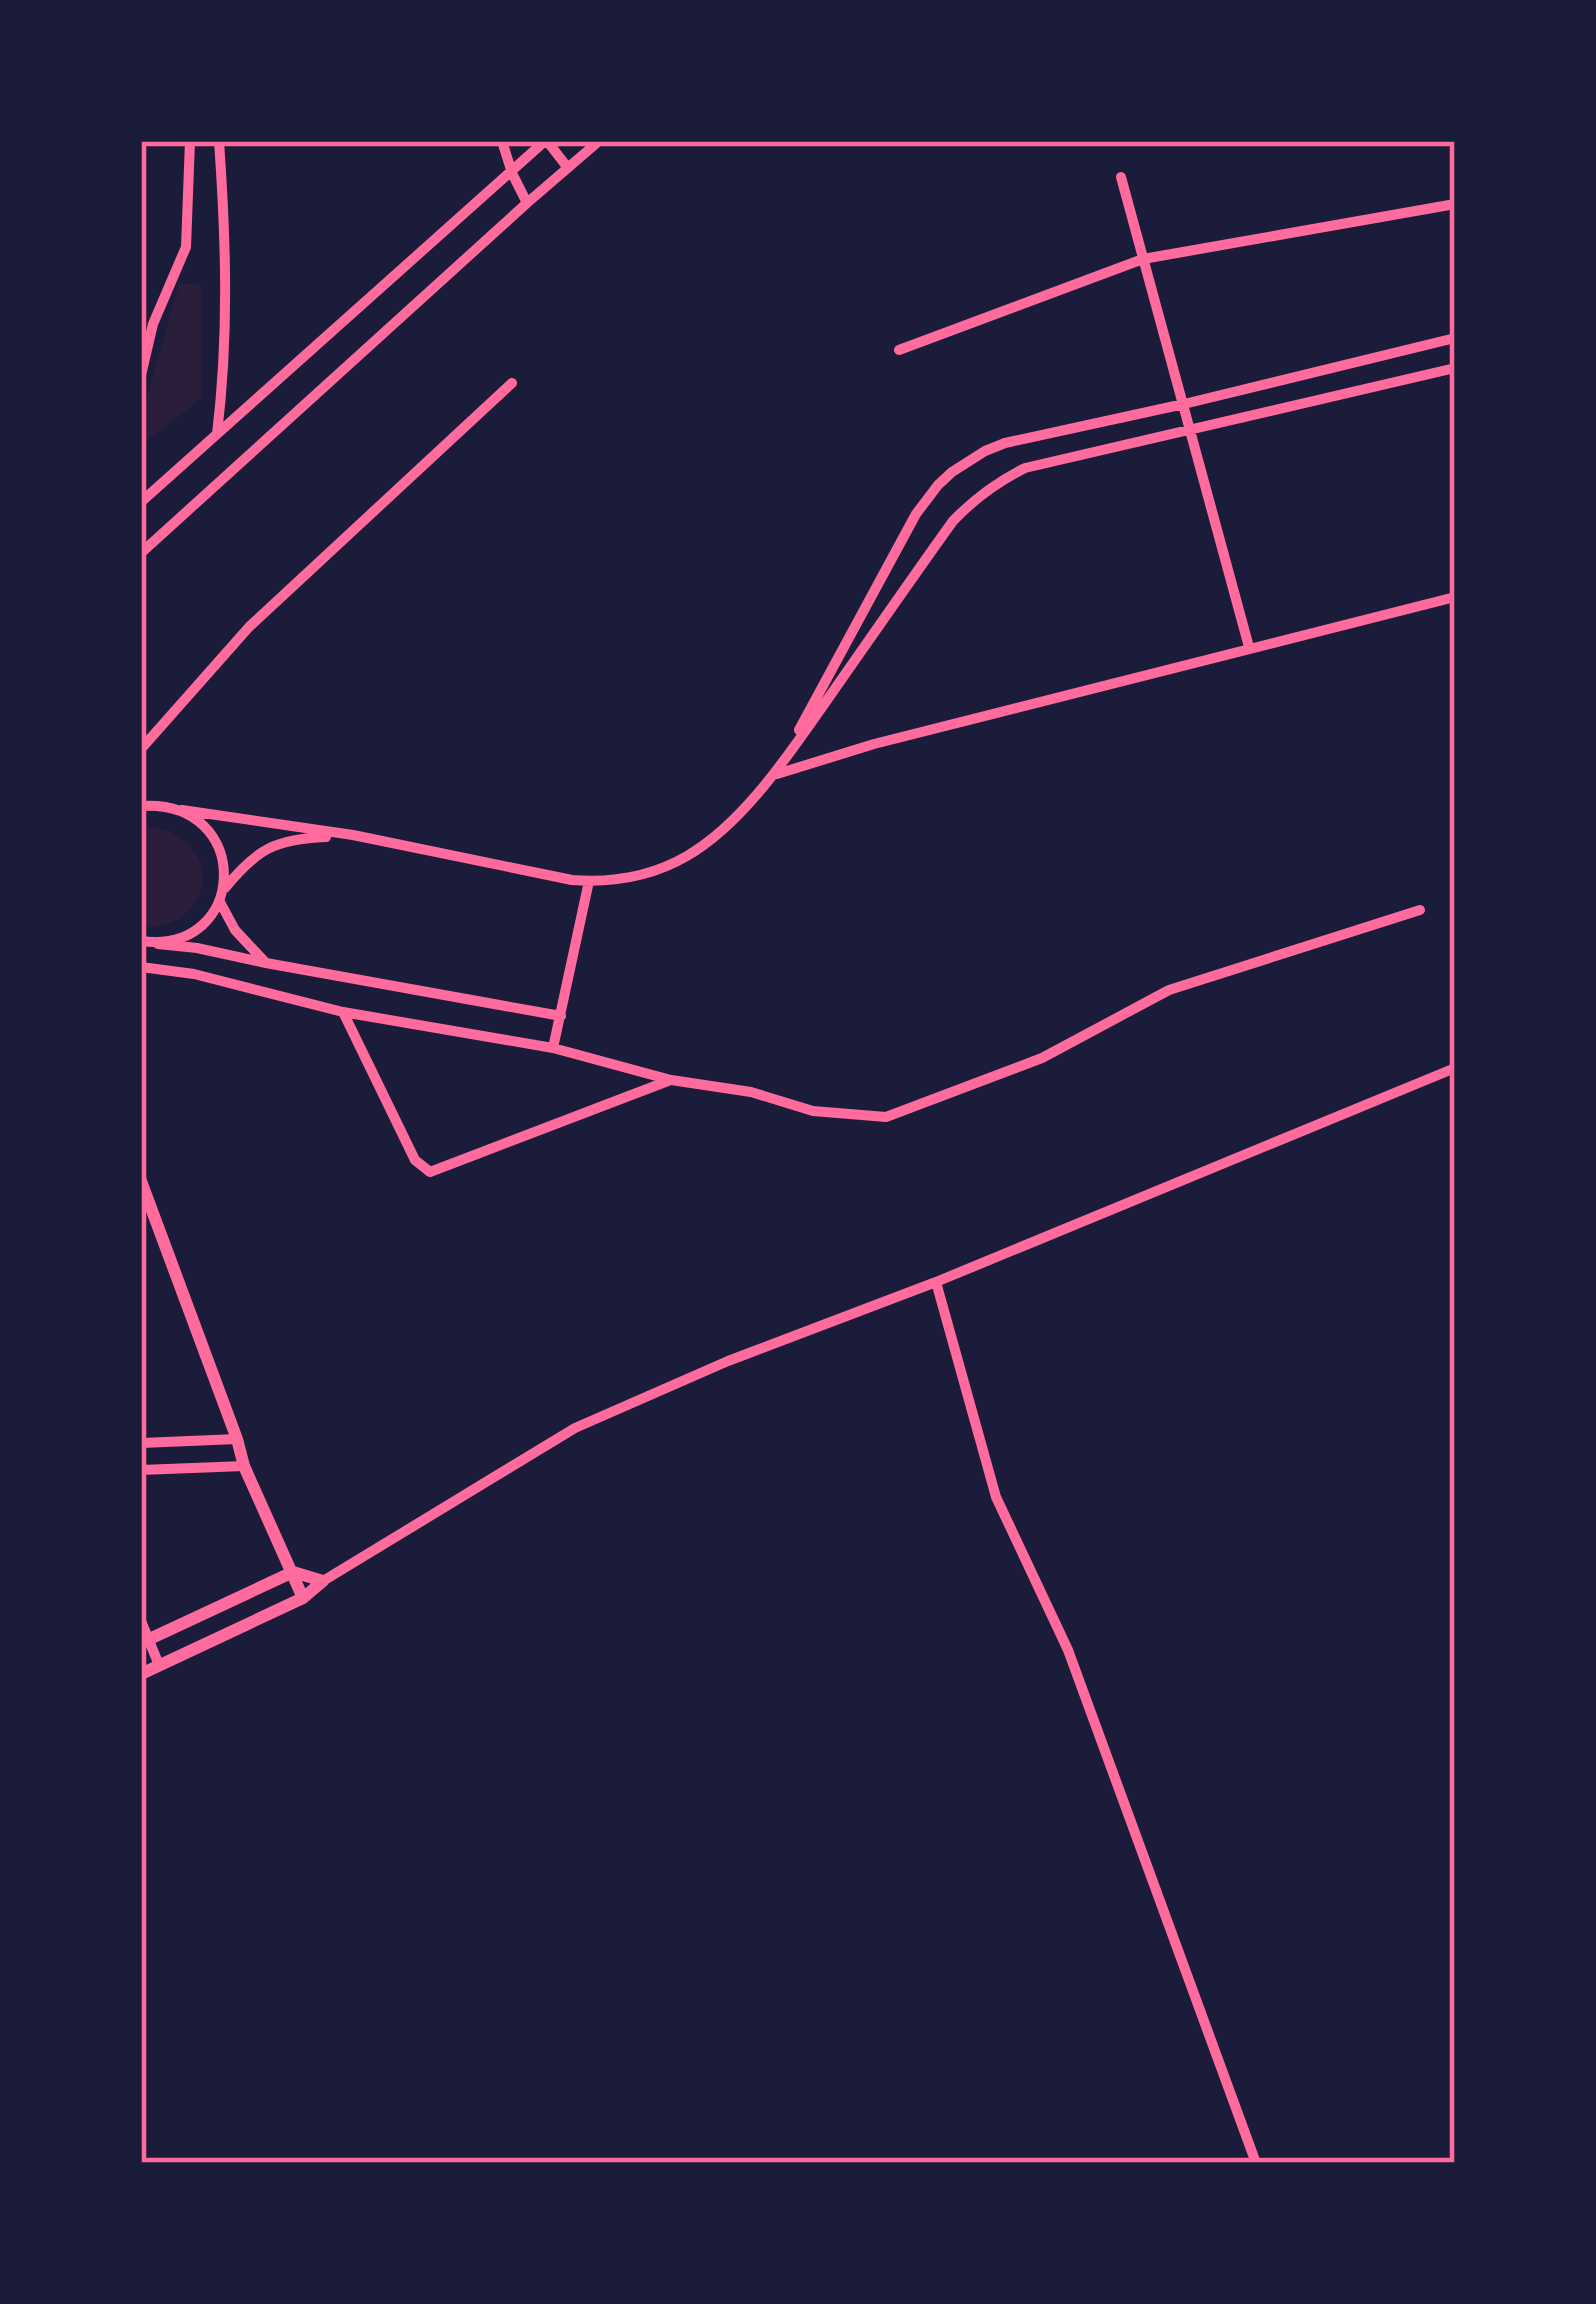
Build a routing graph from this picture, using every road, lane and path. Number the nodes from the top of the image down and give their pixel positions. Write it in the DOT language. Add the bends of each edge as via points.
graph roads {
  1 [pos="190,141"];
  2 [pos="219,141"];
  3 [pos="502,141"];
  4 [pos="546,141"];
  5 [pos="599,141"];
  6 [pos="568,168"];
  7 [pos="512,173"];
  8 [pos="1120,177"];
  9 [pos="527,203"];
  10 [pos="1455,204"];
  11 [pos="1143,259"];
  12 [pos="1455,338"];
  13 [pos="899,350"];
  14 [pos="1455,368"];
  15 [pos="141,375"];
  16 [pos="512,383"];
  17 [pos="1184,404"];
  18 [pos="1191,430"];
  19 [pos="217,434"];
  20 [pos="141,502"];
  21 [pos="141,553"];
  22 [pos="1455,597"];
  23 [pos="1250,647"];
  24 [pos="141,749"];
  25 [pos="774,775"];
  26 [pos="141,803"];
  27 [pos="182,810"];
  28 [pos="353,836"];
  29 [pos="589,881"];
  30 [pos="221,896"];
  31 [pos="1420,910"];
  32 [pos="141,941"];
  33 [pos="158,944"];
  34 [pos="266,963"];
  35 [pos="141,967"];
  36 [pos="343,1012"];
  37 [pos="560,1016"];
  38 [pos="553,1048"];
  39 [pos="1455,1068"];
  40 [pos="671,1080"];
  41 [pos="141,1181"];
  42 [pos="936,1282"];
  43 [pos="237,1439"];
  44 [pos="141,1443"];
  45 [pos="244,1466"];
  46 [pos="141,1470"];
  47 [pos="293,1572"];
  48 [pos="323,1581"];
  49 [pos="304,1598"];
  50 [pos="141,1621"];
  51 [pos="144,1642"];
  52 [pos="159,1665"];
  53 [pos="141,1673"];
  54 [pos="1256,2163"];
  1 -- 15 [label="street" via="186,247"];
  2 -- 19 [label="street" via="227,318"];
  3 -- 7 [label="street"];
  4 -- 6 [label="street"];
  4 -- 7 [label="street"];
  5 -- 6 [label="street"];
  6 -- 9 [label="street"];
  7 -- 9 [label="street"];
  7 -- 19 [label="street"];
  8 -- 11 [label="street"];
  9 -- 21 [label="street"];
  10 -- 11 [label="street"];
  11 -- 13 [label="street"];
  11 -- 17 [label="street"];
  12 -- 17 [label="street"];
  14 -- 18 [label="street"];
  16 -- 24 [label="street" via="249,627"];
  17 -- 18 [label="street"];
  17 -- 25 [label="street" via="1005,443 952,472 916,514"];
  18 -- 23 [label="street"];
  18 -- 25 [label="street" via="1025,469 969,504"];
  19 -- 20 [label="street"];
  22 -- 23 [label="street"];
  23 -- 25 [label="street"];
  25 -- 29 [label="street" via="685,857 647,874"];
  26 -- 27 [label="street"];
  27 -- 28 [label="street"];
  27 -- 30 [label="street" via="221,851"];
  28 -- 29 [label="street"];
  28 -- 30 [label="street" via="290,838 248,860"];
  29 -- 37 [label="street"];
  30 -- 33 [label="street" via="195,932"];
  30 -- 34 [label="street" via="235,930"];
  31 -- 40 [label="street" via="1168,990 1042,1058 886,1117 813,1111"];
  32 -- 33 [label="street"];
  33 -- 34 [label="street"];
  34 -- 37 [label="street"];
  35 -- 36 [label="street"];
  36 -- 38 [label="street"];
  36 -- 40 [label="street" via="415,1160 430,1172"];
  37 -- 38 [label="street"];
  38 -- 40 [label="street"];
  39 -- 42 [label="street"];
  41 -- 43 [label="street"];
  42 -- 48 [label="street" via="574,1428"];
  42 -- 54 [label="street" via="996,1497 1068,1650"];
  43 -- 44 [label="street"];
  43 -- 45 [label="street"];
  45 -- 46 [label="street"];
  45 -- 47 [label="street"];
  47 -- 48 [label="street"];
  47 -- 49 [label="street"];
  47 -- 51 [label="street"];
  48 -- 49 [label="street"];
  49 -- 52 [label="street"];
  50 -- 51 [label="street"];
  51 -- 52 [label="street"];
  52 -- 53 [label="street"];
}
